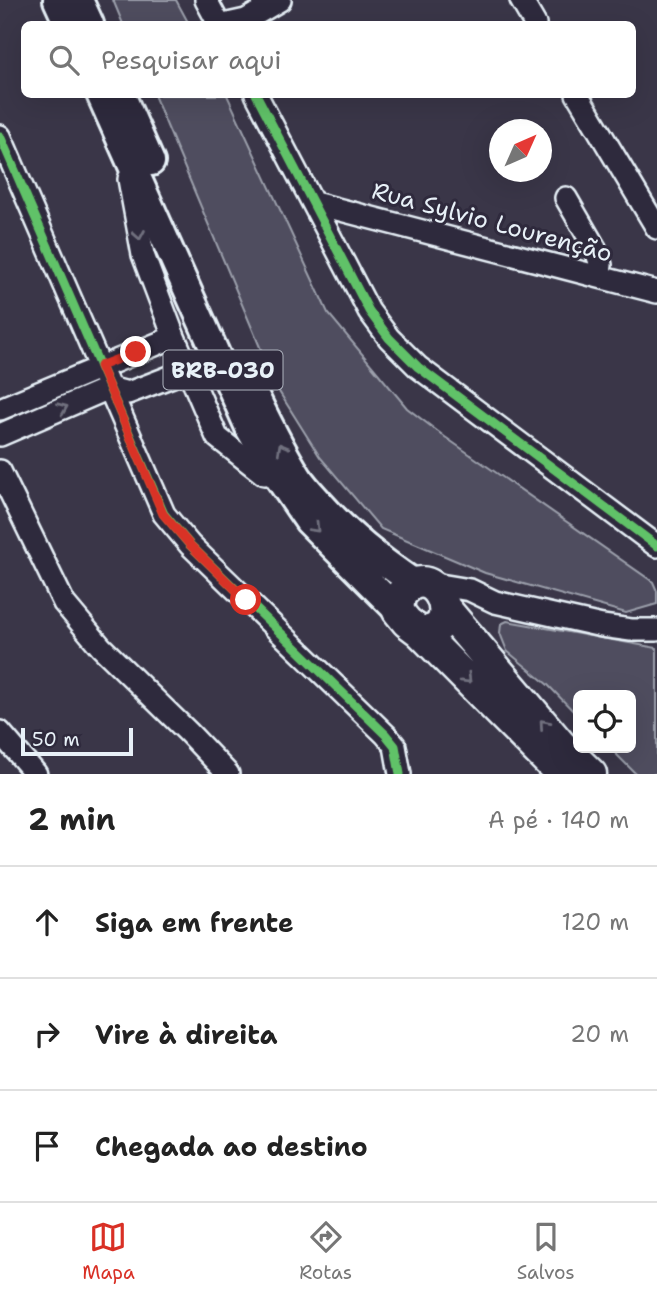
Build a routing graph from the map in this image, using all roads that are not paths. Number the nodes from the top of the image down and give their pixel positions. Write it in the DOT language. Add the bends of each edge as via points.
graph roads {
  1 [pos="57,0"];
  2 [pos="79,0"];
  3 [pos="206,0"];
  4 [pos="280,0"];
  5 [pos="521,0"];
  6 [pos="67,21"];
  7 [pos="89,21"];
  8 [pos="217,21"];
  9 [pos="242,21"];
  10 [pos="534,21"];
  11 [pos="102,98"];
  12 [pos="123,98"];
  13 [pos="258,98"];
  14 [pos="579,98"];
  15 [pos="0,136"];
  16 [pos="135,169"];
  17 [pos="566,198"];
  18 [pos="314,203"];
  19 [pos="657,228"];
  20 [pos="599,277"];
  21 [pos="657,292"];
  22 [pos="174,337"];
  23 [pos="100,366"];
  24 [pos="188,370"];
  25 [pos="109,388"];
  26 [pos="0,409"];
  27 [pos="0,435"];
  28 [pos="0,471"];
  29 [pos="275,473"];
  30 [pos="657,547"];
  31 [pos="429,591"];
  32 [pos="495,602"];
  33 [pos="409,621"];
  34 [pos="657,630"];
  35 [pos="0,732"];
  36 [pos="36,774"];
  37 [pos="228,774"];
  38 [pos="400,774"];
  39 [pos="561,774"];
  40 [pos="590,774"];
  1 -- 6 [label="main road"];
  2 -- 7 [label="main road"];
  3 -- 8 [label="street"];
  4 -- 9 [label="street"];
  5 -- 10 [label="street"];
  11 -- 16 [label="main road, BRB-030"];
  31 -- 12 [label="main road, BRB-030, one-way" via="352,537 300,480 262,413"];
  13 -- 18 [label="street"];
  14 -- 19 [label="street"];
  15 -- 23 [label="street"];
  16 -- 22 [label="street, one-way" via="130,179 143,255"];
  16 -- 29 [label="main road, BRB-030" via="250,430"];
  17 -- 20 [label="street" via="595,248 601,265"];
  18 -- 20 [label="street, Rua Sylvio Lourenção"];
  18 -- 30 [label="street" via="369,312 389,338 418,367"];
  20 -- 21 [label="street, Rua Sylvio Lourenção"];
  22 -- 23 [label="street"];
  22 -- 24 [label="street"];
  23 -- 25 [label="street"];
  23 -- 26 [label="street"];
  24 -- 25 [label="street" via="128,393"];
  24 -- 29 [label="street" via="217,437 264,474"];
  27 -- 25 [label="street, one-way"];
  25 -- 38 [label="street" via="163,514 386,735 395,746"];
  28 -- 37 [label="street" via="64,603 101,647"];
  29 -- 33 [label="main road, BRB-030, one-way" via="308,522"];
  31 -- 32 [label="street"];
  31 -- 32 [label="street" via="470,590"];
  31 -- 33 [label="highway" via="400,595"];
  31 -- 33 [label="highway" via="443,620 429,632"];
  40 -- 31 [label="highway, BRB-030, one-way"];
  32 -- 34 [label="street" via="602,626"];
  33 -- 39 [label="highway, BRB-030, one-way"];
  35 -- 36 [label="street"];
}
